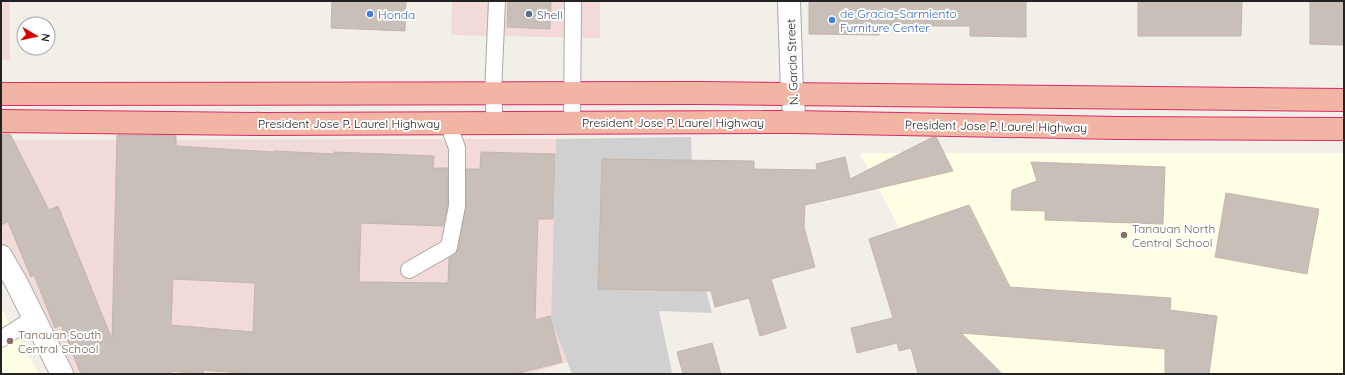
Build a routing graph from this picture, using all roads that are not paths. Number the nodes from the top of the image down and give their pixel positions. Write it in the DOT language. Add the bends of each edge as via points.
graph roads {
  1 [pos="497,1"];
  2 [pos="573,1"];
  3 [pos="789,1"];
  4 [pos="493,93"];
  5 [pos="572,93"];
  6 [pos="1,94"];
  7 [pos="792,94"];
  8 [pos="1344,100"];
  9 [pos="1,121"];
  10 [pos="572,122"];
  11 [pos="795,122"];
  12 [pos="448,123"];
  13 [pos="495,123"];
  14 [pos="1344,129"];
  15 [pos="1,256"];
  16 [pos="409,270"];
  17 [pos="34,318"];
  18 [pos="1,339"];
  19 [pos="62,374"];
  1 -- 4 [label="lane"];
  2 -- 5 [label="lane"];
  3 -- 7 [label="street, N. Garcia Street"];
  4 -- 5 [label="highway"];
  4 -- 6 [label="highway"];
  4 -- 13 [label="lane"];
  5 -- 7 [label="highway"];
  5 -- 10 [label="lane"];
  7 -- 8 [label="highway"];
  7 -- 11 [label="street, N. Garcia Street"];
  9 -- 12 [label="highway, President Jose P. Laurel Highway"];
  10 -- 11 [label="highway, President Jose P. Laurel Highway"];
  10 -- 13 [label="highway, President Jose P. Laurel Highway"];
  11 -- 14 [label="highway, President Jose P. Laurel Highway"];
  12 -- 13 [label="highway, President Jose P. Laurel Highway"];
  12 -- 16 [label="lane" via="457,148 457,198 449,247"];
  15 -- 17 [label="street"];
  17 -- 18 [label="lane"];
  17 -- 19 [label="street"];
}
